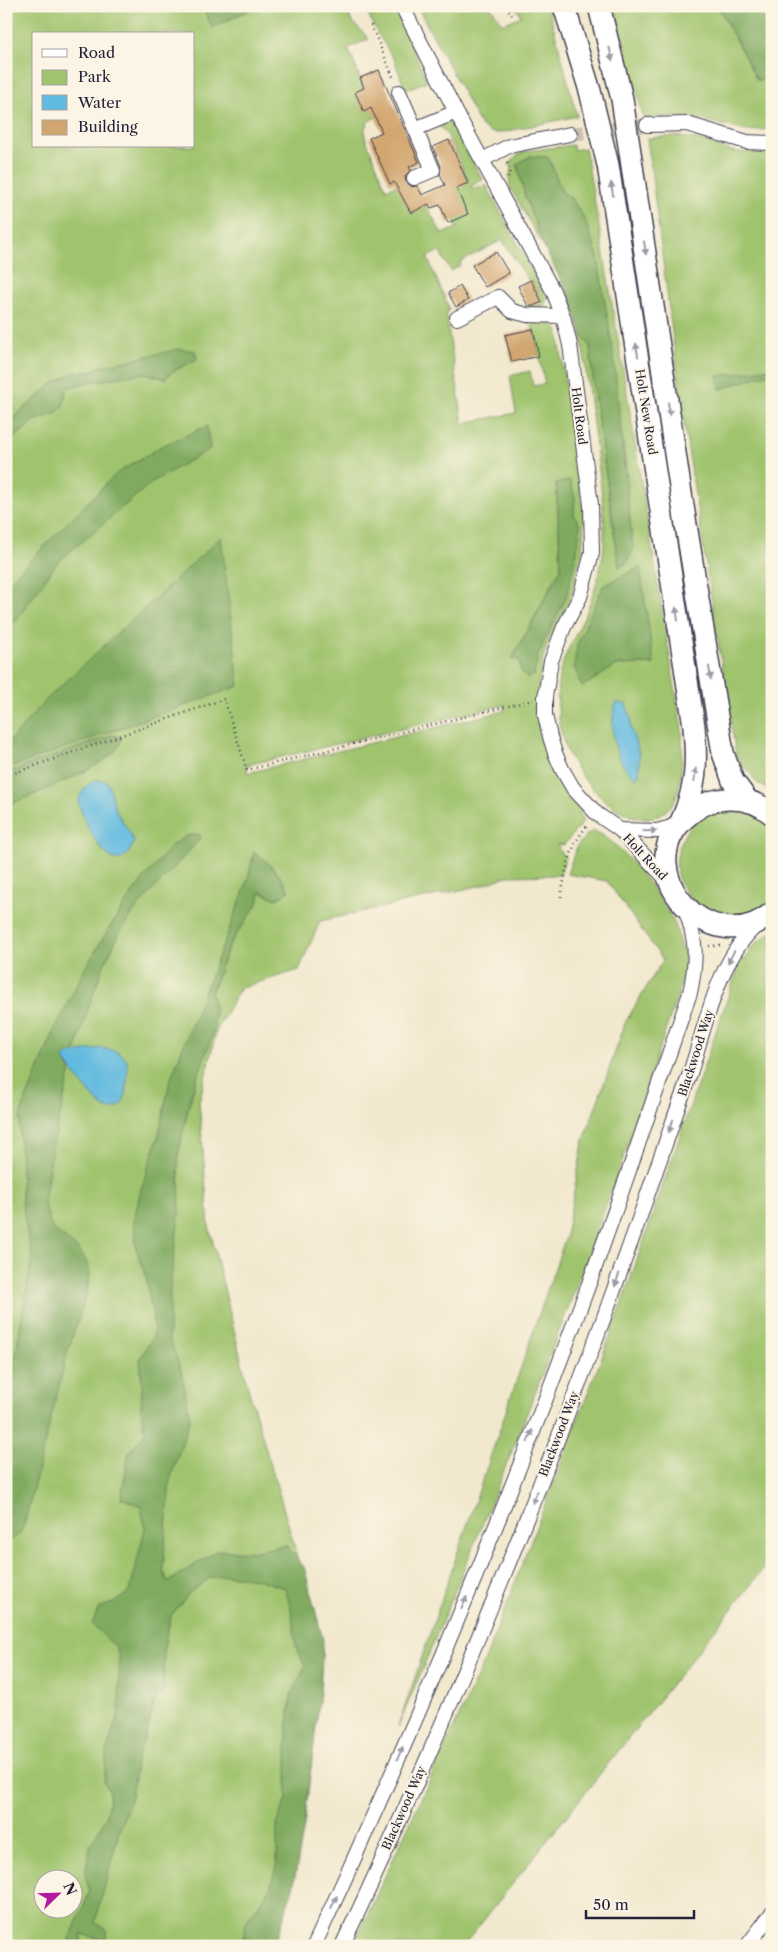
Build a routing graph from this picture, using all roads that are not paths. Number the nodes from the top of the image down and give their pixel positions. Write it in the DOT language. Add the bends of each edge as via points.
graph roads {
  1 [pos="402,6"];
  2 [pos="564,6"];
  3 [pos="599,6"];
  4 [pos="400,92"];
  5 [pos="456,112"];
  6 [pos="647,125"];
  7 [pos="415,129"];
  8 [pos="570,134"];
  9 [pos="772,143"];
  10 [pos="482,160"];
  11 [pos="414,178"];
  12 [pos="563,316"];
  13 [pos="457,318"];
  14 [pos="764,808"];
  15 [pos="680,823"];
  16 [pos="620,830"];
  17 [pos="670,883"];
  18 [pos="685,908"];
  19 [pos="768,916"];
  20 [pos="772,1913"];
  21 [pos="314,1946"];
  22 [pos="342,1946"];
  23 [pos="747,1946"];
  1 -- 5 [label="street, Holt Road"];
  15 -- 2 [label="highway, Holt New Road, one-way" via="693,792 697,760 694,726 608,164"];
  3 -- 14 [label="highway, Holt New Road, one-way" via="628,134 723,754 733,780"];
  4 -- 7 [label="street"];
  5 -- 7 [label="street"];
  5 -- 10 [label="street, Holt Road"];
  6 -- 9 [label="street" via="687,124 747,142"];
  7 -- 11 [label="street" via="433,170"];
  8 -- 10 [label="street" via="509,146"];
  10 -- 12 [label="street, Holt Road" via="553,291"];
  12 -- 13 [label="street" via="526,315 512,311 498,297"];
  12 -- 16 [label="street, Holt Road" via="570,345 591,505 592,553 580,597 551,661 545,716 562,769 573,788 597,814"];
  14 -- 15 [label="highway" via="730,798 712,801 695,809"];
  16 -- 15 [label="street, Holt Road, one-way" via="657,831"];
  15 -- 17 [label="highway, Holt New Road" via="668,847"];
  16 -- 17 [label="street, Holt Road"];
  17 -- 18 [label="highway"];
  18 -- 19 [label="highway" via="701,920 734,928"];
  21 -- 18 [label="street, Blackwood Way, one-way" via="494,1532 587,1289 690,993 696,947"];
  19 -- 22 [label="street, Blackwood Way, one-way" via="747,934 734,951 719,983 607,1308 543,1476 440,1728"];
  20 -- 23 [label="street"];
}
